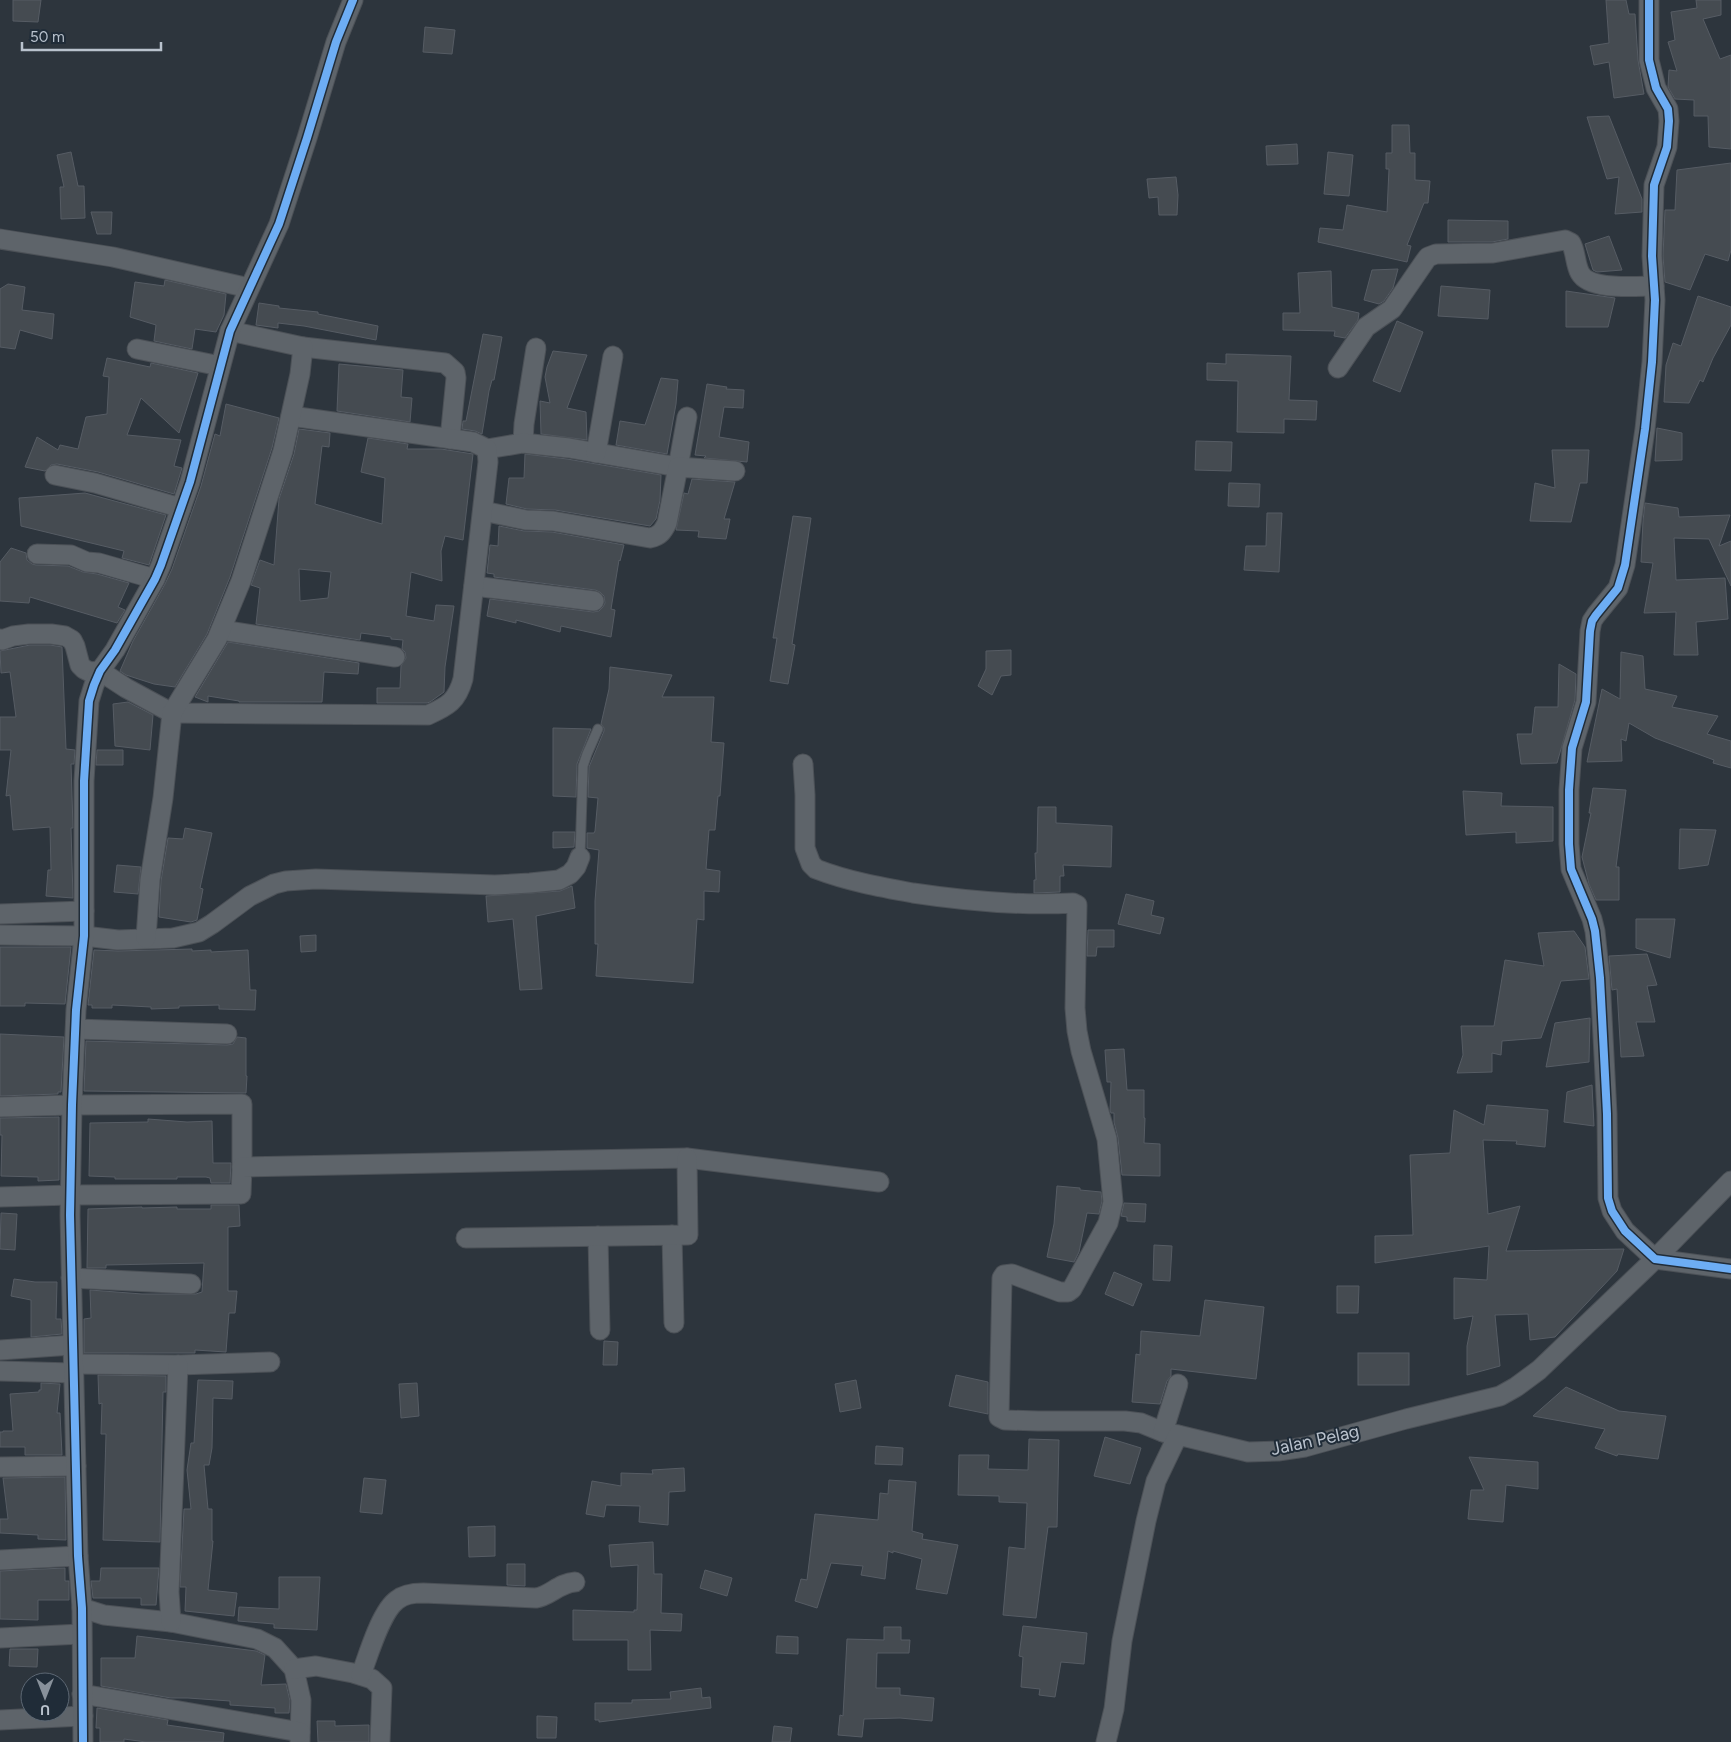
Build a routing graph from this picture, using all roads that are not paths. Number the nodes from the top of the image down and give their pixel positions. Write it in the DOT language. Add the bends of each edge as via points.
graph roads {
  1 [pos="353,0"];
  2 [pos="1649,0"];
  3 [pos="0,239"];
  4 [pos="1654,286"];
  5 [pos="249,288"];
  6 [pos="230,331"];
  7 [pos="303,347"];
  8 [pos="137,348"];
  9 [pos="536,348"];
  10 [pos="613,356"];
  11 [pos="220,366"];
  12 [pos="1338,368"];
  13 [pos="291,416"];
  14 [pos="687,417"];
  15 [pos="450,439"];
  16 [pos="523,443"];
  17 [pos="486,449"];
  18 [pos="596,453"];
  19 [pos="678,466"];
  20 [pos="735,472"];
  21 [pos="55,474"];
  22 [pos="181,508"];
  23 [pos="483,511"];
  24 [pos="37,554"];
  25 [pos="155,579"];
  26 [pos="474,586"];
  27 [pos="594,601"];
  28 [pos="221,630"];
  29 [pos="0,640"];
  30 [pos="395,657"];
  31 [pos="100,671"];
  32 [pos="172,713"];
  33 [pos="598,729"];
  34 [pos="803,764"];
  35 [pos="580,856"];
  36 [pos="84,911"];
  37 [pos="0,914"];
  38 [pos="0,935"];
  39 [pos="84,936"];
  40 [pos="146,938"];
  41 [pos="76,1029"];
  42 [pos="228,1034"];
  43 [pos="72,1105"];
  44 [pos="0,1107"];
  45 [pos="687,1158"];
  46 [pos="242,1167"];
  47 [pos="1731,1181"];
  48 [pos="880,1182"];
  49 [pos="71,1195"];
  50 [pos="0,1197"];
  51 [pos="672,1235"];
  52 [pos="598,1236"];
  53 [pos="466,1238"];
  54 [pos="1655,1259"];
  55 [pos="1731,1269"];
  56 [pos="71,1278"];
  57 [pos="191,1284"];
  58 [pos="674,1323"];
  59 [pos="600,1330"];
  60 [pos="72,1345"];
  61 [pos="0,1350"];
  62 [pos="270,1362"];
  63 [pos="178,1365"];
  64 [pos="73,1369"];
  65 [pos="0,1371"];
  66 [pos="1178,1384"];
  67 [pos="1170,1434"];
  68 [pos="76,1466"];
  69 [pos="0,1467"];
  70 [pos="78,1556"];
  71 [pos="0,1560"];
  72 [pos="575,1582"];
  73 [pos="82,1608"];
  74 [pos="171,1622"];
  75 [pos="81,1634"];
  76 [pos="0,1638"];
  77 [pos="294,1669"];
  78 [pos="361,1675"];
  79 [pos="82,1694"];
  80 [pos="83,1716"];
  81 [pos="0,1720"];
  82 [pos="300,1737"];
  83 [pos="83,1742"];
  84 [pos="380,1742"];
  85 [pos="1106,1742"];
  1 -- 5 [label="street" via="336,42 279,224"];
  2 -- 4 [label="street" via="1649,60 1656,88 1668,108 1669,121 1668,147 1654,185"];
  3 -- 5 [label="street" via="113,257"];
  4 -- 12 [label="street" via="1606,285 1589,281 1578,270 1569,241 1493,253 1436,254 1428,257 1392,309 1366,327"];
  4 -- 54 [label="street" via="1652,362 1625,566 1618,588 1592,621 1586,702 1572,748 1569,844 1571,869 1595,931 1607,1114 1608,1198 1625,1231"];
  5 -- 6 [label="street"];
  6 -- 7 [label="street"];
  6 -- 11 [label="street"];
  7 -- 13 [label="street"];
  7 -- 15 [label="street" via="445,363 455,372 456,378"];
  8 -- 11 [label="street"];
  9 -- 16 [label="street"];
  10 -- 18 [label="street"];
  11 -- 22 [label="street"];
  13 -- 15 [label="street"];
  13 -- 28 [label="street" via="264,514"];
  14 -- 19 [label="street"];
  15 -- 17 [label="street" via="473,442"];
  16 -- 17 [label="street"];
  16 -- 18 [label="street"];
  17 -- 23 [label="street" via="488,462"];
  18 -- 19 [label="street"];
  19 -- 20 [label="street"];
  19 -- 23 [label="street" via="667,523 658,536 650,538"];
  21 -- 22 [label="street"];
  22 -- 25 [label="street"];
  23 -- 26 [label="street"];
  24 -- 25 [label="street" via="71,555"];
  25 -- 31 [label="street"];
  26 -- 27 [label="street"];
  26 -- 32 [label="street" via="460,689 455,699 428,716"];
  28 -- 30 [label="street"];
  28 -- 32 [label="street"];
  29 -- 31 [label="street" via="28,634 65,636 72,640 80,665 90,672"];
  31 -- 32 [label="street"];
  31 -- 36 [label="street" via="87,718"];
  32 -- 40 [label="street" via="150,880"];
  33 -- 35 [label="lane" via="583,766"];
  34 -- 67 [label="street, Jalan Pelag" via="805,848 807,858 816,869 873,886 956,900 1077,905 1077,1031 1107,1139 1113,1202 1108,1223 1068,1292 1012,1274 1002,1278 998,1413 1005,1420 1125,1421 1141,1423"];
  35 -- 40 [label="street" via="570,874 559,880 530,883 286,881 250,896 199,932 174,938"];
  36 -- 37 [label="street"];
  36 -- 39 [label="street"];
  38 -- 39 [label="street"];
  39 -- 40 [label="street" via="118,940"];
  39 -- 41 [label="street"];
  41 -- 42 [label="street"];
  41 -- 43 [label="street"];
  43 -- 44 [label="street"];
  43 -- 46 [label="street" via="242,1104"];
  43 -- 49 [label="street"];
  45 -- 46 [label="street"];
  45 -- 48 [label="street"];
  45 -- 51 [label="street" via="688,1235"];
  46 -- 49 [label="street" via="241,1194"];
  47 -- 54 [label="street, Jalan Pelag"];
  49 -- 50 [label="street"];
  49 -- 56 [label="street"];
  51 -- 52 [label="street"];
  51 -- 58 [label="street"];
  52 -- 53 [label="street"];
  52 -- 59 [label="street"];
  54 -- 55 [label="street"];
  54 -- 67 [label="street, Jalan Pelag" via="1539,1370 1500,1396 1278,1451 1248,1452"];
  56 -- 57 [label="street"];
  56 -- 60 [label="street"];
  60 -- 61 [label="street"];
  60 -- 64 [label="street"];
  62 -- 63 [label="street"];
  63 -- 64 [label="street"];
  63 -- 74 [label="street" via="168,1592"];
  64 -- 65 [label="street"];
  64 -- 68 [label="street"];
  66 -- 67 [label="street"];
  67 -- 85 [label="street" via="1146,1521"];
  68 -- 69 [label="street"];
  68 -- 70 [label="street"];
  70 -- 71 [label="street"];
  70 -- 73 [label="street"];
  72 -- 78 [label="street" via="563,1584 536,1598 410,1593 398,1598 384,1617"];
  73 -- 74 [label="street" via="104,1615"];
  73 -- 75 [label="street"];
  74 -- 77 [label="street" via="257,1639 275,1648"];
  75 -- 76 [label="street"];
  75 -- 79 [label="street"];
  77 -- 78 [label="street" via="316,1666"];
  77 -- 82 [label="street" via="302,1700"];
  78 -- 84 [label="street" via="372,1678 382,1688"];
  79 -- 80 [label="street"];
  79 -- 82 [label="street"];
  80 -- 81 [label="street"];
  80 -- 83 [label="street"];
}
